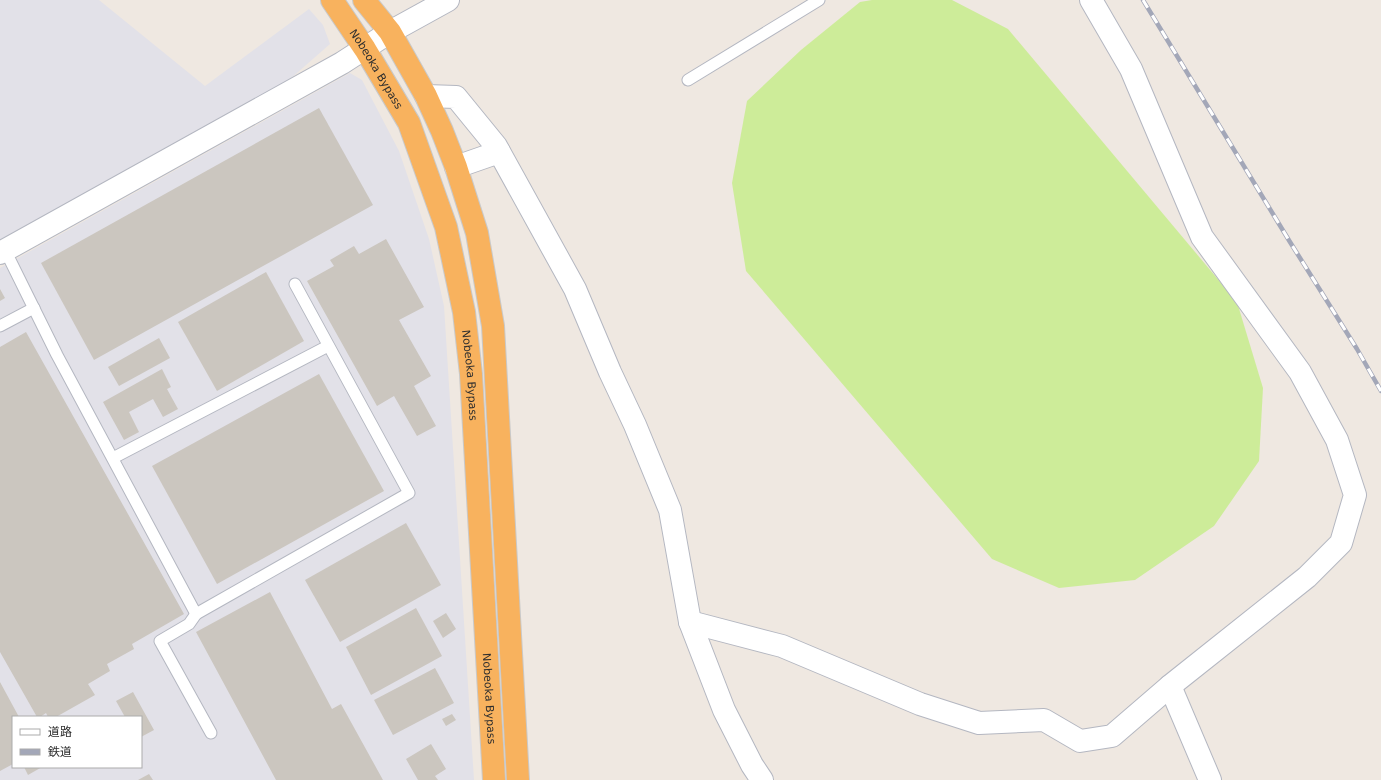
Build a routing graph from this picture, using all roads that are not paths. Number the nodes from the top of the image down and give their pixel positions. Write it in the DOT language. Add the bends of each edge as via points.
graph roads {
  1 [pos="332,0"];
  2 [pos="364,0"];
  3 [pos="448,0"];
  4 [pos="820,0"];
  5 [pos="1090,0"];
  6 [pos="390,32"];
  7 [pos="365,49"];
  8 [pos="688,80"];
  9 [pos="426,96"];
  10 [pos="499,152"];
  11 [pos="456,167"];
  12 [pos="2,252"];
  13 [pos="295,284"];
  14 [pos="34,308"];
  15 [pos="0,326"];
  16 [pos="328,346"];
  17 [pos="113,458"];
  18 [pos="196,614"];
  19 [pos="690,622"];
  20 [pos="1170,686"];
  21 [pos="211,733"];
  22 [pos="494,780"];
  23 [pos="518,780"];
  24 [pos="762,780"];
  25 [pos="1210,780"];
  1 -- 7 [label="highway, Nobeoka Bypass"];
  2 -- 6 [label="highway"];
  3 -- 6 [label="street"];
  4 -- 8 [label="lane"];
  5 -- 20 [label="street" via="1131,69 1202,237 1300,372 1337,440 1355,495 1340,543 1307,577"];
  6 -- 7 [label="street"];
  6 -- 9 [label="highway"];
  7 -- 12 [label="street"];
  7 -- 22 [label="highway, Nobeoka Bypass" via="409,123 446,227 464,312 471,374"];
  9 -- 10 [label="street" via="456,97"];
  9 -- 11 [label="highway"];
  10 -- 11 [label="street"];
  10 -- 19 [label="street" via="575,289 670,510"];
  11 -- 23 [label="highway" via="477,233 494,326"];
  12 -- 14 [label="lane"];
  13 -- 16 [label="lane"];
  14 -- 15 [label="lane"];
  14 -- 17 [label="lane" via="57,356"];
  16 -- 17 [label="lane"];
  16 -- 18 [label="lane" via="409,494"];
  17 -- 18 [label="lane"];
  18 -- 21 [label="lane" via="189,624 160,641"];
  19 -- 20 [label="street" via="782,646 920,704 979,723 1044,720 1080,741 1112,736"];
  19 -- 24 [label="street" via="724,710"];
  20 -- 25 [label="street"];
}
